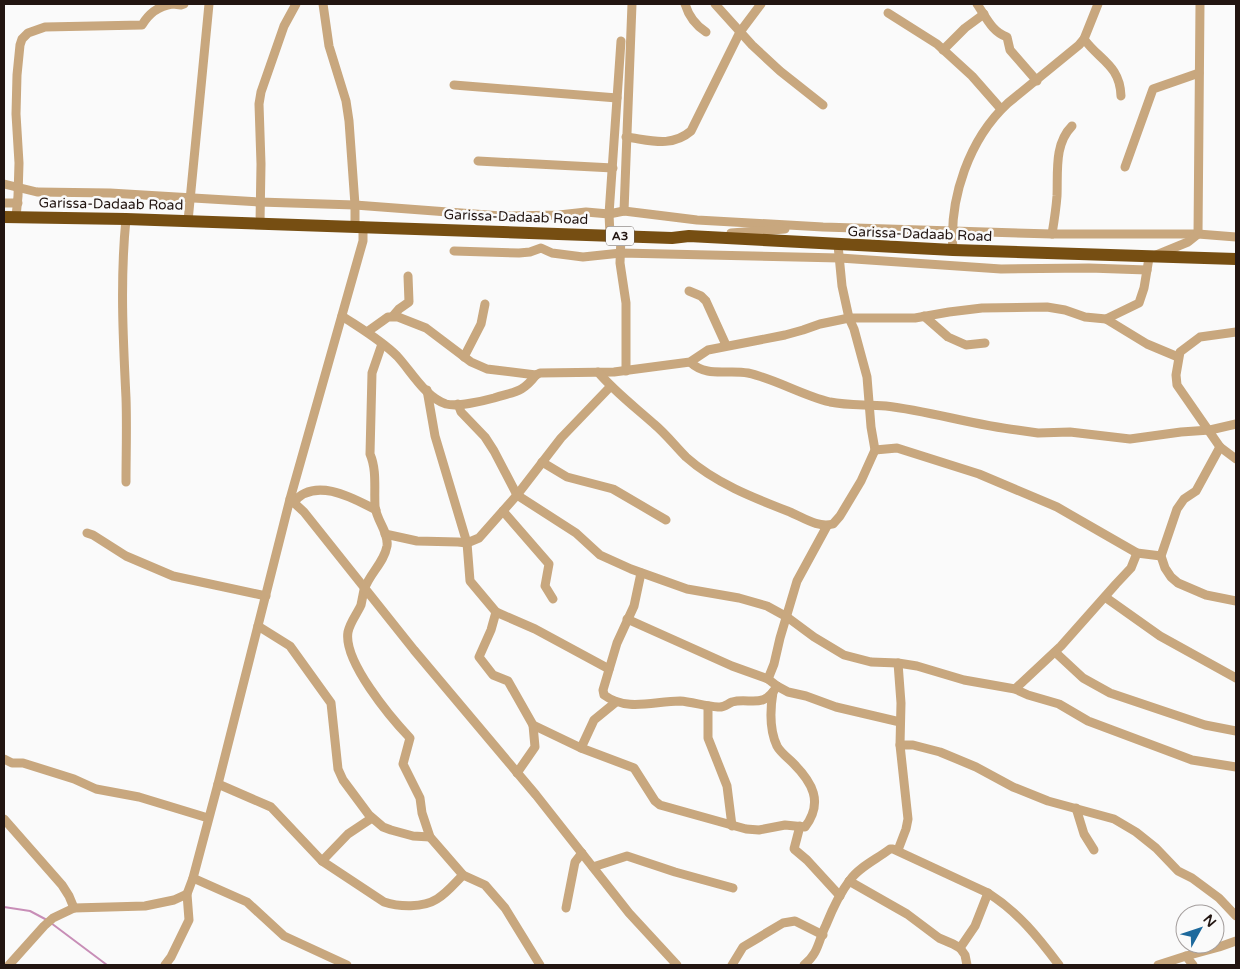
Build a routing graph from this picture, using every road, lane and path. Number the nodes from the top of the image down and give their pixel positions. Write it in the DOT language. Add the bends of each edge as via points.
graph roads {
  1 [pos="173,4"];
  2 [pos="184,4"];
  3 [pos="209,4"];
  4 [pos="296,4"];
  5 [pos="323,4"];
  6 [pos="632,4"];
  7 [pos="685,4"];
  8 [pos="715,4"];
  9 [pos="761,4"];
  10 [pos="978,4"];
  11 [pos="1098,4"];
  12 [pos="1200,4"];
  13 [pos="888,13"];
  14 [pos="984,14"];
  15 [pos="706,32"];
  16 [pos="740,32"];
  17 [pos="1084,39"];
  18 [pos="621,41"];
  19 [pos="942,50"];
  20 [pos="1199,72"];
  21 [pos="1036,81"];
  22 [pos="454,85"];
  23 [pos="1121,96"];
  24 [pos="617,98"];
  25 [pos="822,104"];
  26 [pos="1001,109"];
  27 [pos="1072,126"];
  28 [pos="626,137"];
  29 [pos="478,161"];
  30 [pos="1126,167"];
  31 [pos="613,168"];
  32 [pos="4,184"];
  33 [pos="18,188"];
  34 [pos="189,198"];
  35 [pos="259,202"];
  36 [pos="4,203"];
  37 [pos="18,203"];
  38 [pos="355,205"];
  39 [pos="624,211"];
  40 [pos="609,214"];
  41 [pos="10,217"];
  42 [pos="126,219"];
  43 [pos="188,221"];
  44 [pos="260,224"];
  45 [pos="359,226"];
  46 [pos="822,227"];
  47 [pos="952,231"];
  48 [pos="1052,234"];
  49 [pos="1198,234"];
  50 [pos="616,235"];
  51 [pos="689,236"];
  52 [pos="1236,237"];
  53 [pos="953,250"];
  54 [pos="454,251"];
  55 [pos="839,252"];
  56 [pos="621,253"];
  57 [pos="1020,253"];
  58 [pos="1236,259"];
  59 [pos="1148,264"];
  60 [pos="1020,269"];
  61 [pos="408,276"];
  62 [pos="689,291"];
  63 [pos="485,304"];
  64 [pos="342,316"];
  65 [pos="393,316"];
  66 [pos="924,316"];
  67 [pos="849,318"];
  68 [pos="1106,318"];
  69 [pos="367,332"];
  70 [pos="1236,332"];
  71 [pos="985,343"];
  72 [pos="382,344"];
  73 [pos="726,345"];
  74 [pos="464,356"];
  75 [pos="1178,357"];
  76 [pos="690,362"];
  77 [pos="626,371"];
  78 [pos="598,372"];
  79 [pos="536,374"];
  80 [pos="610,387"];
  81 [pos="427,390"];
  82 [pos="458,404"];
  83 [pos="871,406"];
  84 [pos="1236,424"];
  85 [pos="1210,430"];
  86 [pos="1220,446"];
  87 [pos="875,450"];
  88 [pos="1236,459"];
  89 [pos="542,462"];
  90 [pos="126,482"];
  91 [pos="517,495"];
  92 [pos="292,501"];
  93 [pos="376,510"];
  94 [pos="503,511"];
  95 [pos="666,520"];
  96 [pos="827,526"];
  97 [pos="87,533"];
  98 [pos="385,534"];
  99 [pos="467,542"];
  100 [pos="1137,553"];
  101 [pos="1161,556"];
  102 [pos="641,573"];
  103 [pos="365,588"];
  104 [pos="266,596"];
  105 [pos="1105,597"];
  106 [pos="553,599"];
  107 [pos="1236,601"];
  108 [pos="496,612"];
  109 [pos="787,617"];
  110 [pos="627,619"];
  111 [pos="258,626"];
  112 [pos="1055,652"];
  113 [pos="898,663"];
  114 [pos="609,669"];
  115 [pos="1236,678"];
  116 [pos="768,680"];
  117 [pos="775,689"];
  118 [pos="1015,689"];
  119 [pos="616,702"];
  120 [pos="708,706"];
  121 [pos="900,722"];
  122 [pos="534,725"];
  123 [pos="1236,731"];
  124 [pos="900,745"];
  125 [pos="581,748"];
  126 [pos="4,759"];
  127 [pos="1236,766"];
  128 [pos="517,773"];
  129 [pos="218,784"];
  130 [pos="1076,808"];
  131 [pos="208,818"];
  132 [pos="372,818"];
  133 [pos="4,819"];
  134 [pos="732,826"];
  135 [pos="800,826"];
  136 [pos="430,837"];
  137 [pos="898,850"];
  138 [pos="1094,850"];
  139 [pos="582,853"];
  140 [pos="322,861"];
  141 [pos="593,867"];
  142 [pos="463,875"];
  143 [pos="193,878"];
  144 [pos="849,881"];
  145 [pos="733,888"];
  146 [pos="988,893"];
  147 [pos="187,894"];
  148 [pos="840,896"];
  149 [pos="74,908"];
  150 [pos="566,908"];
  151 [pos="1236,916"];
  152 [pos="823,935"];
  153 [pos="1236,941"];
  154 [pos="960,948"];
  155 [pos="1186,956"];
  156 [pos="9,965"];
  157 [pos="165,965"];
  158 [pos="346,965"];
  159 [pos="540,965"];
  160 [pos="676,965"];
  161 [pos="732,965"];
  162 [pos="804,965"];
  163 [pos="967,965"];
  164 [pos="1059,965"];
  165 [pos="1158,965"];
  166 [pos="1193,965"];
  1 -- 2 [label="street"];
  1 -- 33 [label="street" via="158,8 142,25 45,28 28,33 22,39 17,75"];
  3 -- 34 [label="street" via="201,112"];
  4 -- 35 [label="street" via="284,26 260,98"];
  5 -- 38 [label="street" via="328,46 346,101"];
  6 -- 28 [label="street"];
  7 -- 15 [label="street" via="697,27"];
  8 -- 16 [label="street"];
  9 -- 16 [label="street"];
  10 -- 14 [label="street"];
  11 -- 17 [label="street"];
  12 -- 20 [label="street"];
  13 -- 19 [label="street"];
  14 -- 19 [label="street"];
  14 -- 21 [label="street" via="1000,35 1007,37 1010,50"];
  16 -- 25 [label="street" via="780,71"];
  16 -- 28 [label="street" via="691,131 671,142"];
  17 -- 21 [label="street"];
  17 -- 23 [label="street" via="1091,50 1107,61 1121,88"];
  18 -- 24 [label="street"];
  19 -- 26 [label="street" via="968,71"];
  20 -- 30 [label="street" via="1153,89"];
  20 -- 49 [label="street"];
  21 -- 26 [label="street"];
  22 -- 24 [label="street"];
  24 -- 31 [label="street"];
  26 -- 47 [label="street" via="985,131 961,178"];
  27 -- 48 [label="street" via="1060,146"];
  28 -- 39 [label="street"];
  29 -- 31 [label="street"];
  31 -- 40 [label="street"];
  32 -- 33 [label="street"];
  33 -- 34 [label="street" via="37,192"];
  33 -- 37 [label="street"];
  34 -- 35 [label="street"];
  34 -- 43 [label="street"];
  35 -- 38 [label="street"];
  35 -- 44 [label="street"];
  36 -- 37 [label="street"];
  37 -- 41 [label="street"];
  38 -- 40 [label="street" via="501,216"];
  38 -- 45 [label="street"];
  39 -- 40 [label="street"];
  39 -- 46 [label="street" via="697,220"];
  40 -- 50 [label="street"];
  41 -- 42 [label="highway, Garissa-Dadaab Road / A3"];
  42 -- 43 [label="highway, Garissa-Dadaab Road / A3"];
  42 -- 90 [label="street" via="122,310"];
  43 -- 44 [label="highway, Garissa-Dadaab Road / A3"];
  44 -- 45 [label="highway, Garissa-Dadaab Road / A3"];
  45 -- 50 [label="highway, Garissa-Dadaab Road / A3"];
  45 -- 64 [label="street" via="363,241"];
  46 -- 47 [label="street"];
  46 -- 51 [label="street"];
  47 -- 48 [label="street"];
  47 -- 53 [label="street"];
  48 -- 49 [label="street"];
  49 -- 52 [label="street"];
  49 -- 59 [label="street"];
  50 -- 51 [label="highway, Garissa-Dadaab Road / A3"];
  50 -- 56 [label="street"];
  51 -- 55 [label="highway, Garissa-Dadaab Road / A3"];
  53 -- 55 [label="highway, Garissa-Dadaab Road / A3"];
  53 -- 57 [label="highway, Garissa-Dadaab Road / A3"];
  54 -- 56 [label="street" via="519,253 541,248 552,253 583,257"];
  55 -- 56 [label="street"];
  55 -- 60 [label="street"];
  55 -- 67 [label="street"];
  56 -- 77 [label="street" via="626,303"];
  57 -- 59 [label="highway, Garissa-Dadaab Road / A3"];
  57 -- 60 [label="street"];
  58 -- 59 [label="highway, Garissa-Dadaab Road / A3"];
  59 -- 60 [label="street"];
  59 -- 68 [label="street" via="1139,302"];
  61 -- 65 [label="street" via="409,302"];
  62 -- 73 [label="street" via="706,301"];
  63 -- 74 [label="street" via="481,324"];
  64 -- 69 [label="street"];
  64 -- 92 [label="street"];
  65 -- 69 [label="street"];
  65 -- 74 [label="street" via="426,328"];
  66 -- 67 [label="street"];
  66 -- 68 [label="street" via="982,308 1047,307 1085,317"];
  66 -- 71 [label="street" via="948,337 966,345"];
  67 -- 73 [label="street" via="785,335"];
  67 -- 83 [label="street" via="867,377"];
  68 -- 75 [label="street" via="1147,344"];
  69 -- 72 [label="street"];
  70 -- 75 [label="street" via="1200,337"];
  72 -- 81 [label="street"];
  72 -- 93 [label="street" via="372,373 371,392 370,454 374,463"];
  73 -- 76 [label="street" via="708,350"];
  74 -- 79 [label="street" via="487,369"];
  75 -- 85 [label="street" via="1177,385"];
  76 -- 77 [label="street"];
  76 -- 83 [label="street" via="704,371 745,372 767,378 829,402"];
  77 -- 78 [label="street"];
  78 -- 79 [label="street"];
  78 -- 80 [label="street"];
  79 -- 82 [label="street" via="524,389 487,400"];
  80 -- 89 [label="street" via="560,438"];
  80 -- 96 [label="street" via="656,425 686,456 723,482"];
  81 -- 82 [label="street" via="438,400"];
  81 -- 99 [label="street" via="435,436"];
  82 -- 91 [label="street" via="461,412 485,437"];
  83 -- 85 [label="street" via="1038,433 1070,432 1130,438"];
  83 -- 87 [label="street"];
  84 -- 85 [label="street"];
  85 -- 86 [label="street"];
  86 -- 88 [label="street"];
  86 -- 101 [label="street" via="1196,491 1184,499 1178,509"];
  87 -- 96 [label="street" via="840,516"];
  87 -- 100 [label="street" via="897,448 1003,483 1057,508"];
  89 -- 91 [label="street"];
  89 -- 95 [label="street" via="567,477 613,489"];
  91 -- 94 [label="street"];
  91 -- 102 [label="street" via="576,533 600,555"];
  92 -- 93 [label="street" via="302,494 325,490"];
  92 -- 103 [label="street"];
  92 -- 104 [label="street"];
  93 -- 98 [label="street"];
  94 -- 99 [label="street" via="482,535"];
  94 -- 106 [label="street" via="549,564 545,586"];
  96 -- 109 [label="street" via="797,581"];
  97 -- 104 [label="street" via="126,556 173,576"];
  98 -- 99 [label="street" via="417,540"];
  98 -- 103 [label="street" via="386,548 381,562"];
  99 -- 108 [label="street" via="470,581"];
  100 -- 101 [label="street"];
  100 -- 105 [label="street" via="1131,568"];
  101 -- 107 [label="street" via="1165,568 1178,583 1206,595"];
  102 -- 109 [label="street" via="698,592 748,600"];
  102 -- 110 [label="street" via="634,606"];
  103 -- 128 [label="street"];
  103 -- 136 [label="street" via="348,632 348,642 361,676 410,738 404,764 420,798"];
  104 -- 111 [label="street"];
  105 -- 112 [label="street"];
  105 -- 115 [label="street" via="1160,636"];
  108 -- 114 [label="street"];
  108 -- 122 [label="street" via="479,657 494,675 510,683"];
  109 -- 113 [label="street" via="844,655 870,662"];
  109 -- 116 [label="street"];
  110 -- 114 [label="street"];
  110 -- 116 [label="street"];
  111 -- 129 [label="street"];
  111 -- 132 [label="street" via="290,646 331,703 338,769"];
  112 -- 118 [label="street"];
  112 -- 123 [label="street" via="1083,678 1110,692 1205,725"];
  113 -- 118 [label="street"];
  113 -- 121 [label="street"];
  114 -- 119 [label="street" via="604,695"];
  116 -- 117 [label="street"];
  117 -- 120 [label="street" via="756,702 735,702 720,708"];
  117 -- 121 [label="street"];
  117 -- 135 [label="street" via="771,720 777,746 804,773 815,797 809,820 805,827"];
  118 -- 127 [label="street" via="1059,704 1088,721 1192,760"];
  119 -- 120 [label="street" via="646,705 682,701"];
  119 -- 125 [label="street" via="594,720"];
  120 -- 134 [label="street" via="708,738 727,786"];
  121 -- 124 [label="street"];
  122 -- 125 [label="street"];
  122 -- 128 [label="street" via="535,747"];
  124 -- 130 [label="street" via="940,752 1021,791 1048,802"];
  124 -- 137 [label="street" via="908,819"];
  125 -- 134 [label="street" via="635,769 660,805"];
  126 -- 131 [label="street" via="74,778 96,789 139,797"];
  128 -- 139 [label="street"];
  129 -- 131 [label="street"];
  129 -- 140 [label="street" via="271,807"];
  130 -- 138 [label="street" via="1084,834"];
  130 -- 151 [label="street" via="1114,819 1136,832 1178,871 1219,898"];
  131 -- 143 [label="street"];
  132 -- 136 [label="street" via="391,830"];
  132 -- 140 [label="street" via="348,834"];
  133 -- 149 [label="street" via="62,885"];
  134 -- 135 [label="street" via="759,830"];
  135 -- 148 [label="street" via="794,849"];
  136 -- 142 [label="street"];
  137 -- 144 [label="street" via="890,849"];
  137 -- 146 [label="street"];
  139 -- 141 [label="street"];
  139 -- 150 [label="street" via="575,862"];
  140 -- 142 [label="street" via="395,906 428,904 438,899"];
  141 -- 145 [label="street" via="627,856"];
  141 -- 160 [label="street"];
  142 -- 159 [label="street" via="485,885 505,908"];
  143 -- 147 [label="street"];
  143 -- 158 [label="street" via="247,902 284,936"];
  144 -- 148 [label="street"];
  144 -- 154 [label="street"];
  146 -- 154 [label="street" via="975,926"];
  146 -- 164 [label="street" via="1023,920"];
  147 -- 149 [label="street" via="145,906"];
  147 -- 157 [label="street" via="189,920"];
  148 -- 152 [label="street"];
  149 -- 156 [label="street" via="53,918"];
  152 -- 161 [label="street" via="795,921 783,923 743,948"];
  152 -- 162 [label="street" via="816,952"];
  153 -- 155 [label="street"];
  154 -- 163 [label="street"];
  155 -- 165 [label="street"];
  155 -- 166 [label="street"];
}
